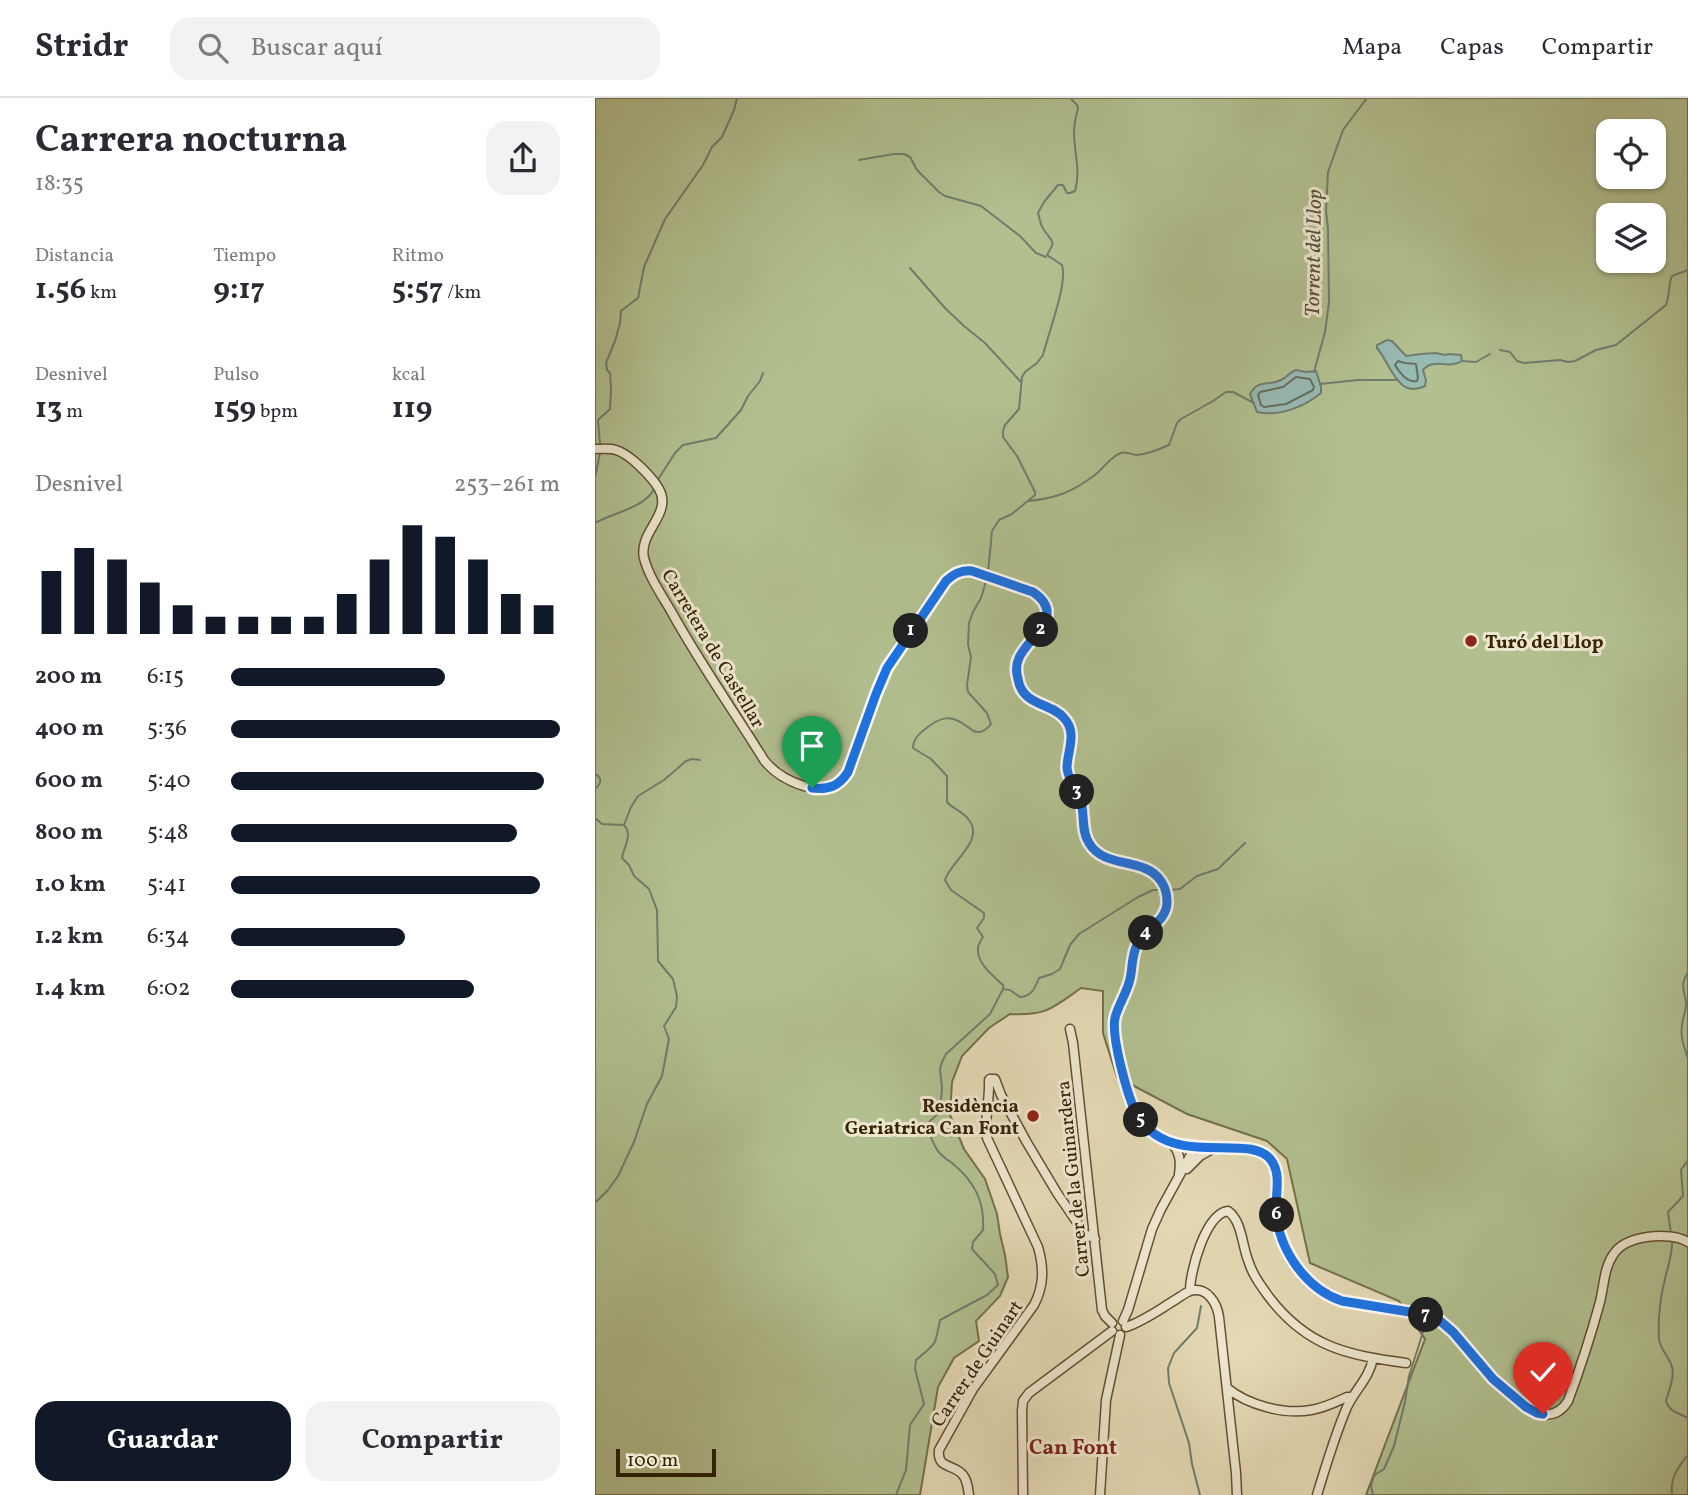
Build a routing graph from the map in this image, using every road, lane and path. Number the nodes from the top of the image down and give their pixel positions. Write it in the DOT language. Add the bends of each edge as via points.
graph roads {
  1 [pos="598,449"];
  2 [pos="1070,1029"];
  3 [pos="1173,1143"];
  4 [pos="1195,1147"];
  5 [pos="1214,1148"];
  6 [pos="1178,1179"];
  7 [pos="1095,1239"];
  8 [pos="1688,1242"];
  9 [pos="1190,1291"];
  10 [pos="1125,1324"];
  11 [pos="1114,1330"];
  12 [pos="1373,1359"];
  13 [pos="1406,1363"];
  14 [pos="1227,1388"];
  15 [pos="1352,1397"];
  16 [pos="969,1495"];
  17 [pos="1023,1495"];
  18 [pos="1100,1495"];
  19 [pos="1237,1495"];
  20 [pos="1317,1495"];
  1 -- 3 [label="street, Carretera de Castellar" via="624,454 658,488 661,511 644,546 649,572 764,760 779,774 812,788 828,789 843,779 887,668 946,581 966,570 1033,592 1041,599 1045,622 1019,658 1018,682 1025,695 1061,715 1070,728 1068,773 1094,851 1145,868 1155,874 1166,893 1162,917 1135,949 1131,979 1114,1025 1131,1101 1153,1132"];
  2 -- 7 [label="street, Carrer de la Guinardera"];
  3 -- 4 [label="street, Carretera de Castellar"];
  3 -- 6 [label="street" via="1180,1159"];
  4 -- 5 [label="street, Carretera de Castellar"];
  4 -- 6 [label="street"];
  5 -- 6 [label="street"];
  5 -- 8 [label="street, Carretera de Castellar" via="1253,1150 1271,1159 1277,1174 1276,1212 1282,1238 1314,1286 1342,1301 1439,1320 1493,1379 1537,1413 1556,1413 1568,1401 1609,1264 1618,1248 1642,1238 1675,1236"];
  6 -- 10 [label="street" via="1152,1229"];
  7 -- 11 [label="street, Carrer de la Guinardera" via="1103,1310"];
  7 -- 16 [label="street, Carrer de Guinart" via="1085,1234 1057,1194 997,1082 990,1079 988,1143 1038,1247 1042,1280 1034,1305 973,1389 939,1450 941,1462 963,1475"];
  9 -- 10 [label="street" via="1142,1320"];
  9 -- 12 [label="street" via="1206,1231 1219,1214 1228,1211 1237,1222 1251,1270 1285,1317 1331,1348"];
  9 -- 14 [label="street" via="1206,1294 1218,1310"];
  10 -- 11 [label="street" via="1124,1333"];
  10 -- 11 [label="street" via="1116,1320"];
  11 -- 17 [label="street" via="1025,1398"];
  11 -- 18 [label="street"];
  12 -- 13 [label="street"];
  12 -- 15 [label="street"];
  14 -- 15 [label="street" via="1261,1405 1294,1411"];
  14 -- 19 [label="street"];
  15 -- 20 [label="street"];
}
